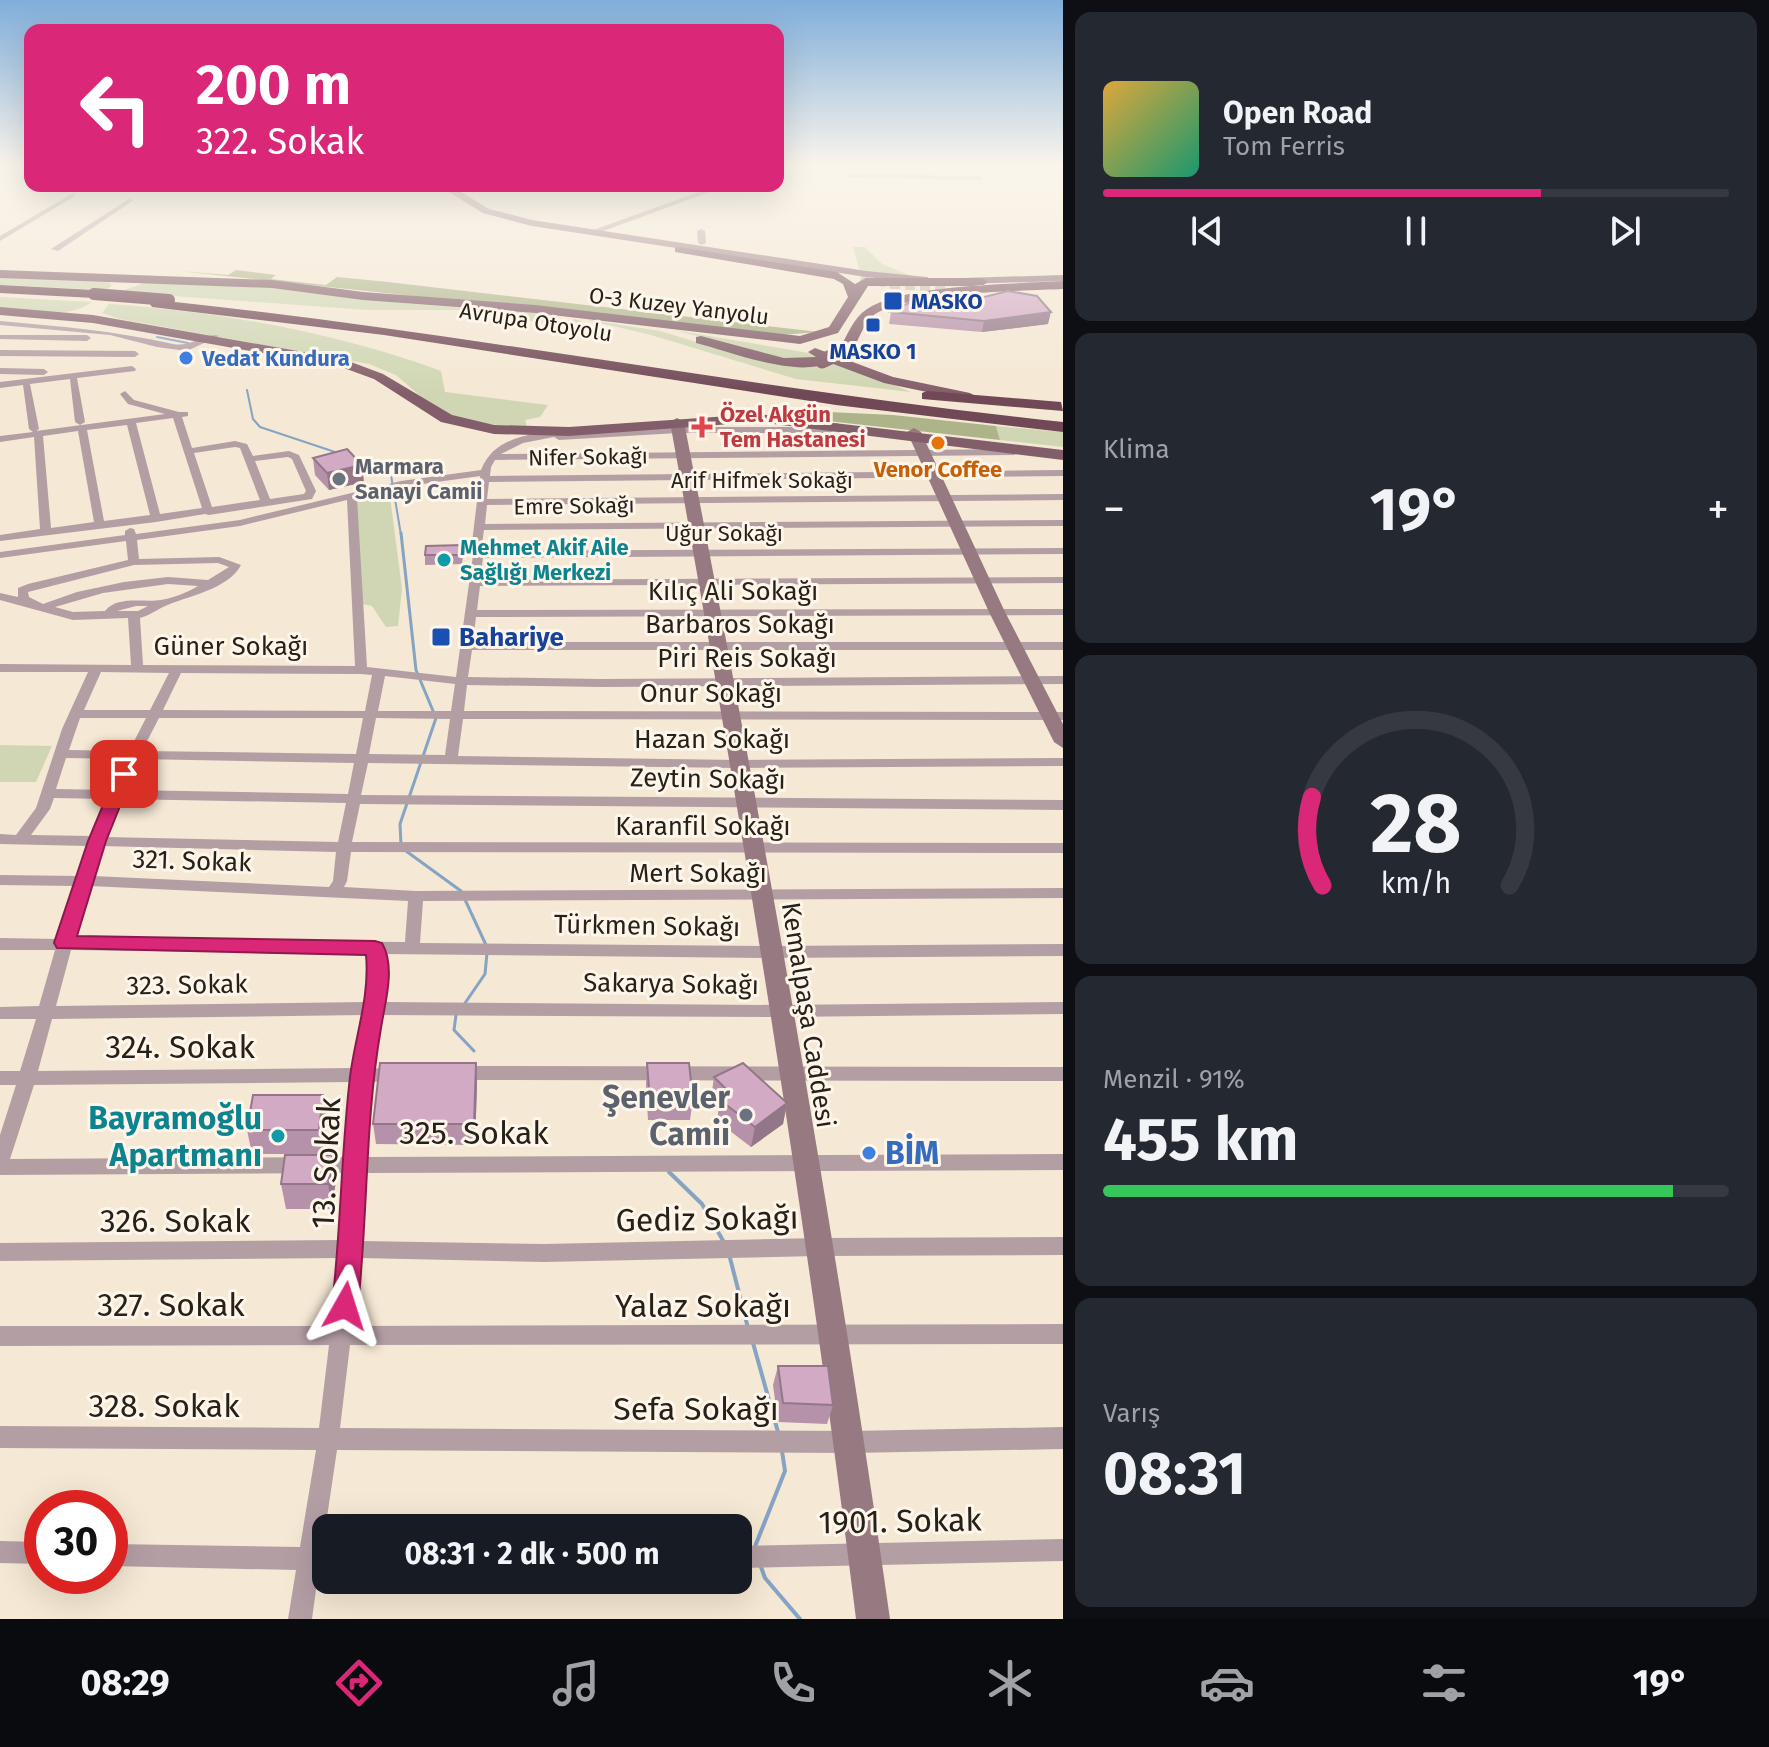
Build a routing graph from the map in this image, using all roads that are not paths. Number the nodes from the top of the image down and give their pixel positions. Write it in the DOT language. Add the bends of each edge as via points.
graph roads {
  1 [pos="65,243"];
  2 [pos="634,243"];
  3 [pos="656,243"];
  4 [pos="55,249"];
  5 [pos="679,250"];
  6 [pos="0,274"];
  7 [pos="66,276"];
  8 [pos="866,277"];
  9 [pos="919,282"];
  10 [pos="982,282"];
  11 [pos="1063,282"];
  12 [pos="948,287"];
  13 [pos="115,290"];
  14 [pos="0,292"];
  15 [pos="933,296"];
  16 [pos="854,298"];
  17 [pos="93,299"];
  18 [pos="163,302"];
  19 [pos="0,311"];
  20 [pos="625,319"];
  21 [pos="37,322"];
  22 [pos="0,323"];
  23 [pos="855,331"];
  24 [pos="0,337"];
  25 [pos="29,338"];
  26 [pos="139,338"];
  27 [pos="213,338"];
  28 [pos="166,344"];
  29 [pos="133,353"];
  30 [pos="10,354"];
  31 [pos="1,371"];
  32 [pos="105,371"];
  33 [pos="125,372"];
  34 [pos="74,380"];
  35 [pos="27,386"];
  36 [pos="0,387"];
  37 [pos="123,390"];
  38 [pos="1062,411"];
  39 [pos="178,412"];
  40 [pos="132,419"];
  41 [pos="81,425"];
  42 [pos="1063,428"];
  43 [pos="570,431"];
  44 [pos="36,432"];
  45 [pos="0,433"];
  46 [pos="914,433"];
  47 [pos="0,439"];
  48 [pos="527,439"];
  49 [pos="682,445"];
  50 [pos="1028,450"];
  51 [pos="190,451"];
  52 [pos="921,452"];
  53 [pos="1063,453"];
  54 [pos="490,457"];
  55 [pos="249,459"];
  56 [pos="1063,473"];
  57 [pos="932,475"];
  58 [pos="485,476"];
  59 [pos="352,496"];
  60 [pos="1063,497"];
  61 [pos="945,499"];
  62 [pos="693,500"];
  63 [pos="483,502"];
  64 [pos="266,503"];
  65 [pos="209,512"];
  66 [pos="156,519"];
  67 [pos="1063,523"];
  68 [pos="696,525"];
  69 [pos="100,526"];
  70 [pos="957,526"];
  71 [pos="480,527"];
  72 [pos="46,532"];
  73 [pos="130,535"];
  74 [pos="0,538"];
  75 [pos="0,548"];
  76 [pos="1063,551"];
  77 [pos="702,553"];
  78 [pos="969,553"];
  79 [pos="0,555"];
  80 [pos="478,555"];
  81 [pos="134,562"];
  82 [pos="1063,580"];
  83 [pos="707,581"];
  84 [pos="984,581"];
  85 [pos="474,583"];
  86 [pos="209,584"];
  87 [pos="0,596"];
  88 [pos="158,605"];
  89 [pos="42,608"];
  90 [pos="997,612"];
  91 [pos="1063,612"];
  92 [pos="713,613"];
  93 [pos="108,614"];
  94 [pos="469,614"];
  95 [pos="134,616"];
  96 [pos="465,646"];
  97 [pos="1014,646"];
  98 [pos="1063,646"];
  99 [pos="718,647"];
  100 [pos="0,668"];
  101 [pos="96,669"];
  102 [pos="177,669"];
  103 [pos="137,670"];
  104 [pos="361,670"];
  105 [pos="379,673"];
  106 [pos="1063,680"];
  107 [pos="462,681"];
  108 [pos="1033,681"];
  109 [pos="724,683"];
  110 [pos="76,714"];
  111 [pos="458,714"];
  112 [pos="154,715"];
  113 [pos="371,716"];
  114 [pos="1057,716"];
  115 [pos="731,717"];
  116 [pos="1063,742"];
  117 [pos="134,753"];
  118 [pos="61,754"];
  119 [pos="362,756"];
  120 [pos="451,761"];
  121 [pos="1063,762"];
  122 [pos="738,764"];
  123 [pos="48,793"];
  124 [pos="115,795"];
  125 [pos="353,799"];
  126 [pos="744,803"];
  127 [pos="1063,805"];
  128 [pos="0,839"];
  129 [pos="19,840"];
  130 [pos="97,841"];
  131 [pos="344,846"];
  132 [pos="1063,848"];
  133 [pos="752,850"];
  134 [pos="0,880"];
  135 [pos="86,881"];
  136 [pos="334,891"];
  137 [pos="1063,893"];
  138 [pos="416,896"];
  139 [pos="760,897"];
  140 [pos="64,943"];
  141 [pos="0,944"];
  142 [pos="375,948"];
  143 [pos="412,948"];
  144 [pos="1063,950"];
  145 [pos="769,952"];
  146 [pos="374,1008"];
  147 [pos="1063,1008"];
  148 [pos="779,1011"];
  149 [pos="0,1013"];
  150 [pos="44,1013"];
  151 [pos="789,1073"];
  152 [pos="1063,1074"];
  153 [pos="361,1076"];
  154 [pos="0,1078"];
  155 [pos="27,1078"];
  156 [pos="1063,1162"];
  157 [pos="357,1163"];
  158 [pos="0,1164"];
  159 [pos="804,1165"];
  160 [pos="1063,1246"];
  161 [pos="818,1247"];
  162 [pos="351,1249"];
  163 [pos="0,1252"];
  164 [pos="342,1334"];
  165 [pos="1063,1334"];
  166 [pos="0,1336"];
  167 [pos="835,1337"];
  168 [pos="0,1437"];
  169 [pos="1063,1438"];
  170 [pos="328,1439"];
  171 [pos="851,1442"];
  172 [pos="322,1514"];
  173 [pos="1063,1550"];
  174 [pos="0,1552"];
  175 [pos="24,1553"];
  176 [pos="862,1553"];
  177 [pos="128,1555"];
  178 [pos="312,1557"];
  179 [pos="752,1557"];
  180 [pos="312,1580"];
  181 [pos="300,1619"];
  182 [pos="873,1619"];
  1 -- 4 [label="street"];
  2 -- 5 [label="main road"];
  3 -- 8 [label="main road"];
  5 -- 8 [label="main road"];
  5 -- 16 [label="main road" via="837,276 848,282"];
  6 -- 7 [label="main road, O-3 Kuzey Yanyolu"];
  7 -- 13 [label="main road" via="115,281"];
  7 -- 20 [label="main road, O-3 Kuzey Yanyolu" via="272,284"];
  8 -- 9 [label="main road"];
  8 -- 10 [label="main road"];
  8 -- 16 [label="main road, O-3 Kuzey Yanyolu"];
  8 -- 23 [label="main road"];
  9 -- 10 [label="main road"];
  9 -- 15 [label="main road" via="899,289"];
  10 -- 11 [label="main road"];
  11 -- 12 [label="main road"];
  11 -- 15 [label="main road"];
  13 -- 17 [label="main road"];
  13 -- 23 [label="main road, O-3 Kuzey Yanyolu, bridge" via="145,281 243,284 562,314 653,328 784,362 822,361 846,350"];
  14 -- 17 [label="highway, Avrupa Otoyolu"];
  15 -- 23 [label="main road" via="884,304"];
  16 -- 20 [label="main road, O-3 Kuzey Yanyolu" via="842,326 823,337 800,340"];
  17 -- 18 [label="highway, Avrupa Otoyolu, bridge"];
  17 -- 21 [label="main road" via="77,312"];
  17 -- 27 [label="main road" via="95,313 101,316"];
  18 -- 38 [label="highway, Avrupa Otoyolu" via="422,327 874,398"];
  18 -- 42 [label="highway, Avrupa Otoyolu"];
  19 -- 21 [label="main road"];
  20 -- 38 [label="main road" via="809,350 928,390"];
  21 -- 22 [label="street"];
  21 -- 25 [label="street"];
  21 -- 26 [label="street"];
  21 -- 27 [label="main road" via="93,319"];
  24 -- 25 [label="street"];
  25 -- 26 [label="street"];
  25 -- 30 [label="street"];
  26 -- 28 [label="street"];
  26 -- 29 [label="street"];
  27 -- 28 [label="street" via="187,348"];
  27 -- 43 [label="main road" via="343,363 381,378 438,416 455,421 504,430"];
  27 -- 46 [label="main road" via="361,363 437,408 494,424 581,427 745,415"];
  28 -- 29 [label="street" via="143,346"];
  29 -- 30 [label="street"];
  29 -- 33 [label="street"];
  30 -- 31 [label="street"];
  31 -- 32 [label="street"];
  32 -- 33 [label="street"];
  32 -- 36 [label="street"];
  33 -- 34 [label="street"];
  33 -- 37 [label="street"];
  34 -- 35 [label="street"];
  34 -- 41 [label="street"];
  35 -- 36 [label="street"];
  35 -- 44 [label="street"];
  37 -- 39 [label="street"];
  37 -- 39 [label="street" via="131,402"];
  37 -- 40 [label="street"];
  39 -- 40 [label="street"];
  39 -- 51 [label="street"];
  40 -- 41 [label="street"];
  40 -- 66 [label="street"];
  41 -- 44 [label="street"];
  41 -- 69 [label="street"];
  43 -- 48 [label="street"];
  43 -- 49 [label="main road"];
  44 -- 45 [label="street"];
  44 -- 47 [label="street"];
  44 -- 72 [label="street"];
  46 -- 49 [label="main road" via="758,418"];
  46 -- 50 [label="main road"];
  46 -- 52 [label="main road"];
  46 -- 53 [label="main road"];
  48 -- 49 [label="street"];
  48 -- 54 [label="street"];
  49 -- 52 [label="street"];
  49 -- 54 [label="street"];
  49 -- 57 [label="street, Nifer Sokağı"];
  49 -- 58 [label="street, Nifer Sokağı"];
  49 -- 62 [label="main road, Kemalpaşa Caddesi"];
  50 -- 52 [label="street"];
  50 -- 53 [label="main road"];
  51 -- 55 [label="street" via="235,444 244,446"];
  51 -- 65 [label="street"];
  52 -- 57 [label="main road"];
  54 -- 58 [label="street"];
  55 -- 64 [label="street"];
  55 -- 64 [label="street" via="296,457 311,491 308,497"];
  56 -- 57 [label="street, Nifer Sokağı"];
  57 -- 61 [label="main road"];
  58 -- 59 [label="street, Nifer Sokağı" via="401,484"];
  58 -- 63 [label="street"];
  59 -- 73 [label="street, Nifer Sokağı" via="252,518"];
  59 -- 104 [label="street"];
  60 -- 61 [label="street, Arif Hifmek Sokağı"];
  61 -- 62 [label="street, Arif Hifmek Sokağı"];
  61 -- 70 [label="main road"];
  62 -- 63 [label="street, Arif Hifmek Sokağı"];
  62 -- 68 [label="main road, Kemalpaşa Caddesi"];
  63 -- 71 [label="street"];
  64 -- 65 [label="street"];
  65 -- 66 [label="street"];
  66 -- 69 [label="street"];
  67 -- 70 [label="street, Emre Sokağı"];
  68 -- 70 [label="street, Emre Sokağı"];
  68 -- 71 [label="street, Emre Sokağı"];
  68 -- 77 [label="main road, Kemalpaşa Caddesi"];
  69 -- 72 [label="street"];
  70 -- 78 [label="main road"];
  71 -- 80 [label="street"];
  72 -- 74 [label="street"];
  73 -- 75 [label="street"];
  73 -- 79 [label="street"];
  73 -- 81 [label="street"];
  76 -- 78 [label="street, Uğur Sokağı"];
  77 -- 78 [label="street, Uğur Sokağı"];
  77 -- 80 [label="street, Uğur Sokağı"];
  77 -- 83 [label="main road, Kemalpaşa Caddesi"];
  78 -- 84 [label="main road"];
  80 -- 85 [label="street"];
  81 -- 86 [label="street" via="233,563 232,571"];
  81 -- 89 [label="street" via="22,590 24,599"];
  82 -- 84 [label="street"];
  83 -- 84 [label="street"];
  83 -- 85 [label="street"];
  83 -- 92 [label="main road, Kemalpaşa Caddesi"];
  84 -- 90 [label="main road"];
  85 -- 94 [label="street"];
  86 -- 88 [label="street"];
  86 -- 89 [label="street" via="121,588"];
  87 -- 89 [label="street"];
  88 -- 93 [label="street" via="122,605"];
  88 -- 95 [label="street"];
  89 -- 93 [label="street" via="73,616"];
  90 -- 91 [label="street, Kılıç Ali Sokağı"];
  90 -- 92 [label="street, Kılıç Ali Sokağı"];
  90 -- 97 [label="main road"];
  92 -- 94 [label="street, Kılıç Ali Sokağı"];
  92 -- 99 [label="main road, Kemalpaşa Caddesi"];
  93 -- 95 [label="street"];
  94 -- 96 [label="street"];
  95 -- 103 [label="street"];
  96 -- 99 [label="street, Barbaros Sokağı"];
  96 -- 107 [label="street"];
  97 -- 98 [label="street, Barbaros Sokağı"];
  97 -- 99 [label="street, Barbaros Sokağı"];
  97 -- 108 [label="main road"];
  99 -- 109 [label="main road, Kemalpaşa Caddesi"];
  100 -- 101 [label="street, Güner Sokağı"];
  101 -- 103 [label="street, Güner Sokağı"];
  101 -- 110 [label="street"];
  102 -- 103 [label="street, Güner Sokağı"];
  102 -- 104 [label="street, Güner Sokağı"];
  102 -- 112 [label="street"];
  104 -- 105 [label="street, Güner Sokağı"];
  105 -- 107 [label="street, Güner Sokağı"];
  105 -- 113 [label="street"];
  106 -- 108 [label="street, Piri Reis Sokağı"];
  107 -- 109 [label="street, Piri Reis Sokağı"];
  107 -- 111 [label="street"];
  108 -- 109 [label="street, Piri Reis Sokağı"];
  108 -- 114 [label="main road"];
  109 -- 115 [label="main road, Kemalpaşa Caddesi"];
  110 -- 112 [label="street, Onur Sokağı"];
  110 -- 118 [label="street"];
  111 -- 113 [label="street, Onur Sokağı"];
  111 -- 115 [label="street, Onur Sokağı"];
  111 -- 120 [label="street"];
  112 -- 113 [label="street, Onur Sokağı"];
  112 -- 117 [label="street"];
  113 -- 119 [label="street"];
  114 -- 115 [label="street, Onur Sokağı"];
  114 -- 116 [label="main road"];
  115 -- 122 [label="main road, Kemalpaşa Caddesi"];
  117 -- 118 [label="street, Hazan Sokağı"];
  117 -- 119 [label="street, Hazan Sokağı"];
  117 -- 124 [label="street"];
  118 -- 123 [label="street"];
  119 -- 120 [label="street, Hazan Sokağı"];
  119 -- 125 [label="street"];
  120 -- 122 [label="street, Hazan Sokağı"];
  121 -- 122 [label="street, Hazan Sokağı"];
  122 -- 126 [label="main road, Kemalpaşa Caddesi"];
  123 -- 124 [label="street, Zeytin Sokağı"];
  123 -- 129 [label="street" via="43,809"];
  124 -- 125 [label="street, Zeytin Sokağı"];
  124 -- 130 [label="street"];
  125 -- 126 [label="street, Zeytin Sokağı"];
  125 -- 131 [label="street"];
  126 -- 127 [label="street, Zeytin Sokağı"];
  126 -- 133 [label="main road, Kemalpaşa Caddesi"];
  128 -- 129 [label="street, Karanfil Sokağı"];
  129 -- 130 [label="street, Karanfil Sokağı"];
  130 -- 131 [label="street, Karanfil Sokağı"];
  130 -- 135 [label="street"];
  131 -- 133 [label="street, Karanfil Sokağı"];
  131 -- 136 [label="street"];
  132 -- 133 [label="street, Karanfil Sokağı"];
  133 -- 139 [label="main road, Kemalpaşa Caddesi"];
  134 -- 135 [label="street, 321. Sokak"];
  135 -- 136 [label="street, 321. Sokak"];
  135 -- 140 [label="street"];
  136 -- 138 [label="street, Mert Sokağı"];
  137 -- 139 [label="street, Mert Sokağı"];
  138 -- 139 [label="street, Mert Sokağı"];
  138 -- 143 [label="street"];
  139 -- 145 [label="main road, Kemalpaşa Caddesi"];
  140 -- 141 [label="street, Türkmen Sokağı"];
  140 -- 142 [label="street, Türkmen Sokağı"];
  140 -- 150 [label="street"];
  142 -- 143 [label="street, Türkmen Sokağı"];
  142 -- 146 [label="street, 13. Sokak" via="379,978"];
  143 -- 145 [label="street, Türkmen Sokağı"];
  144 -- 145 [label="street, Türkmen Sokağı"];
  145 -- 148 [label="main road, Kemalpaşa Caddesi"];
  146 -- 148 [label="street, Sakarya Sokağı"];
  146 -- 150 [label="street, 323. Sokak"];
  146 -- 153 [label="street, 13. Sokak"];
  147 -- 148 [label="street, Sakarya Sokağı"];
  148 -- 151 [label="main road, Kemalpaşa Caddesi"];
  149 -- 150 [label="street, 323. Sokak"];
  150 -- 155 [label="street"];
  151 -- 152 [label="street, 324. Sokak"];
  151 -- 153 [label="street, 324. Sokak"];
  151 -- 159 [label="main road, Kemalpaşa Caddesi"];
  153 -- 155 [label="street, 324. Sokak"];
  153 -- 157 [label="street, 13. Sokak"];
  154 -- 155 [label="street, 324. Sokak"];
  155 -- 158 [label="street"];
  156 -- 159 [label="street, 325. Sokak"];
  157 -- 158 [label="street, 325. Sokak"];
  157 -- 159 [label="street, 325. Sokak"];
  157 -- 162 [label="street, 13. Sokak"];
  159 -- 161 [label="main road, Kemalpaşa Caddesi"];
  160 -- 161 [label="street, Gediz Sokağı"];
  161 -- 162 [label="street, Gediz Sokağı" via="544,1253"];
  161 -- 167 [label="main road, Kemalpaşa Caddesi"];
  162 -- 163 [label="street, 326. Sokak"];
  162 -- 164 [label="street, 13. Sokak"];
  164 -- 166 [label="street, 327. Sokak"];
  164 -- 167 [label="street, Yalaz Sokağı"];
  164 -- 170 [label="street, 13. Sokak"];
  165 -- 167 [label="street, Yalaz Sokağı"];
  167 -- 171 [label="main road, Kemalpaşa Caddesi"];
  168 -- 170 [label="street, 328. Sokak"];
  169 -- 171 [label="street, Sefa Sokağı"];
  170 -- 171 [label="street, Sefa Sokağı"];
  170 -- 172 [label="street, 13. Sokak"];
  171 -- 176 [label="main road, Kemalpaşa Caddesi"];
  173 -- 176 [label="street, 1901. Sokak"];
  174 -- 175 [label="street"];
  176 -- 179 [label="street, 1901. Sokak"];
  176 -- 182 [label="main road, Kemalpaşa Caddesi"];
  177 -- 178 [label="street"];
  180 -- 181 [label="street, 13. Sokak"];
}
